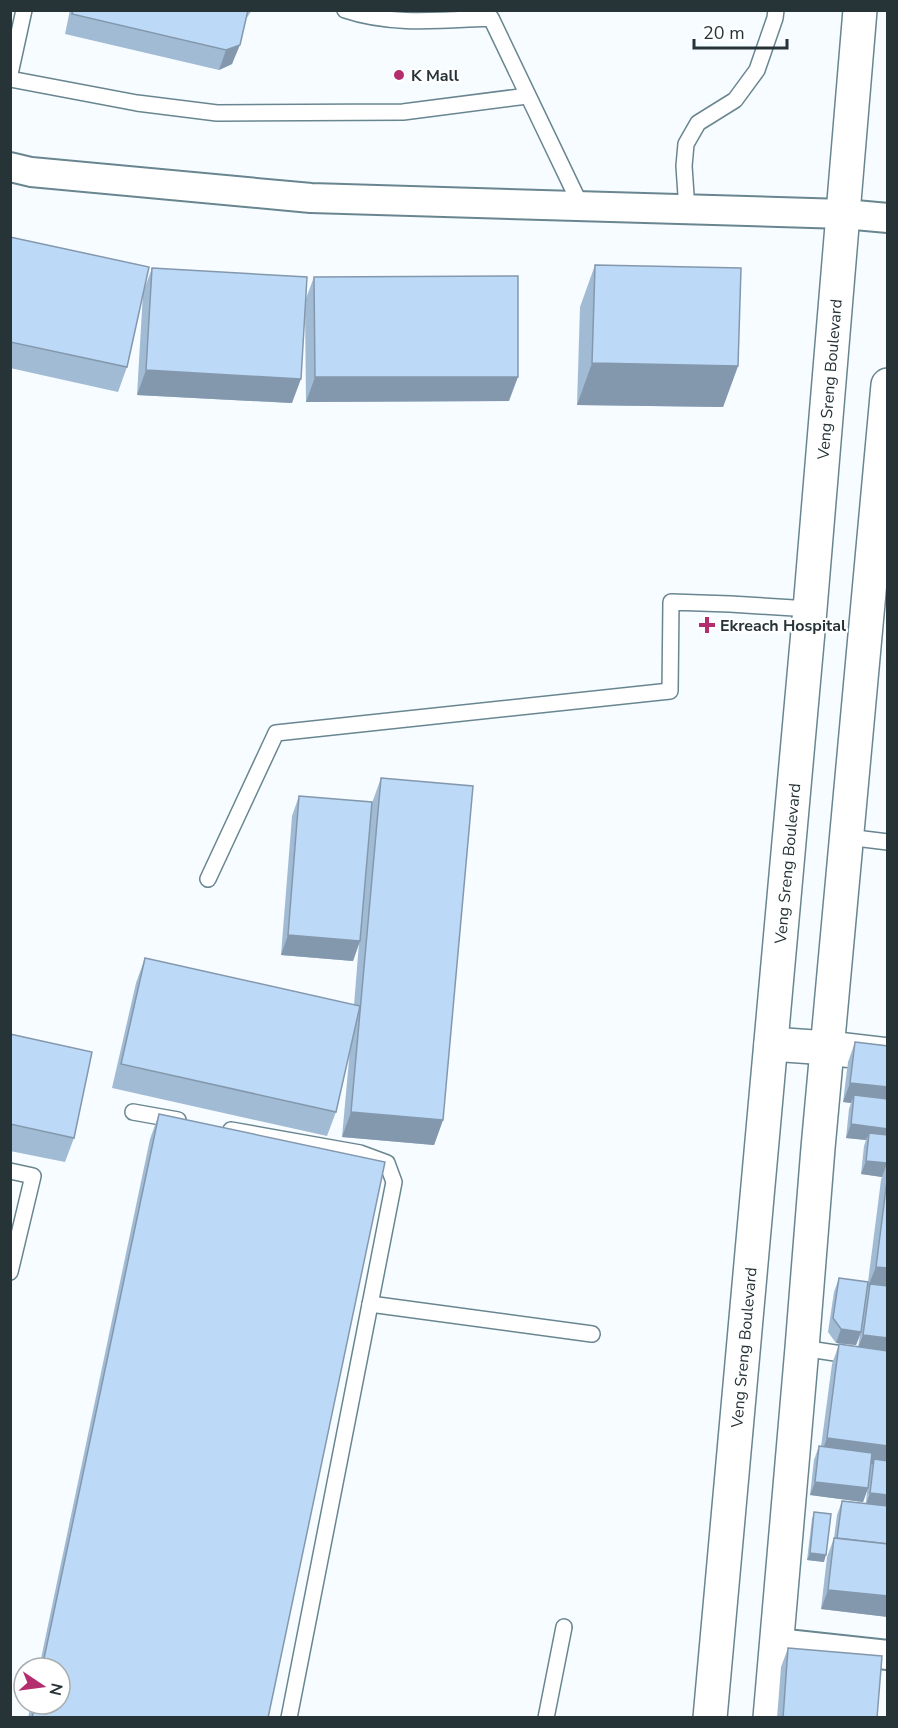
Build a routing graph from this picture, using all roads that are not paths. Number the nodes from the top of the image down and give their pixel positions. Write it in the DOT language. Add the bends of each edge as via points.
graph roads {
  1 [pos="24,10"];
  2 [pos="345,10"];
  3 [pos="776,10"];
  4 [pos="860,10"];
  5 [pos="10,74"];
  6 [pos="10,79"];
  7 [pos="527,96"];
  8 [pos="10,167"];
  9 [pos="581,206"];
  10 [pos="687,210"];
  11 [pos="844,214"];
  12 [pos="888,218"];
  13 [pos="888,385"];
  14 [pos="810,609"];
  15 [pos="847,837"];
  16 [pos="888,842"];
  17 [pos="208,879"];
  18 [pos="771,1044"];
  19 [pos="828,1048"];
  20 [pos="888,1055"];
  21 [pos="133,1112"];
  22 [pos="190,1122"];
  23 [pos="212,1126"];
  24 [pos="10,1171"];
  25 [pos="10,1272"];
  26 [pos="370,1305"];
  27 [pos="592,1334"];
  28 [pos="802,1348"];
  29 [pos="888,1361"];
  30 [pos="564,1627"];
  31 [pos="777,1643"];
  32 [pos="888,1655"];
  33 [pos="289,1718"];
  34 [pos="546,1718"];
  35 [pos="710,1718"];
  36 [pos="770,1718"];
  1 -- 5 [label="lane"];
  2 -- 7 [label="lane" via="402,21 491,18"];
  3 -- 10 [label="lane" via="757,70 735,100 698,123 686,144"];
  4 -- 11 [label="main road, Veng Sreng Boulevard"];
  6 -- 7 [label="lane" via="137,103 217,113 403,112"];
  7 -- 9 [label="lane"];
  8 -- 9 [label="street" via="311,198"];
  9 -- 10 [label="street"];
  10 -- 11 [label="street"];
  11 -- 12 [label="street"];
  11 -- 14 [label="main road, Veng Sreng Boulevard"];
  13 -- 15 [label="main road"];
  14 -- 17 [label="lane" via="671,602 670,692 276,733"];
  14 -- 18 [label="main road, Veng Sreng Boulevard"];
  15 -- 16 [label="lane"];
  15 -- 19 [label="main road"];
  18 -- 19 [label="main road"];
  18 -- 35 [label="main road, Veng Sreng Boulevard"];
  19 -- 20 [label="main road"];
  19 -- 28 [label="main road"];
  21 -- 22 [label="lane"];
  23 -- 26 [label="lane" via="360,1153 387,1163 394,1182"];
  24 -- 25 [label="lane" via="33,1176"];
  26 -- 27 [label="lane"];
  26 -- 33 [label="lane"];
  28 -- 29 [label="lane"];
  28 -- 31 [label="main road"];
  30 -- 34 [label="lane"];
  31 -- 32 [label="street"];
  31 -- 36 [label="main road"];
}
